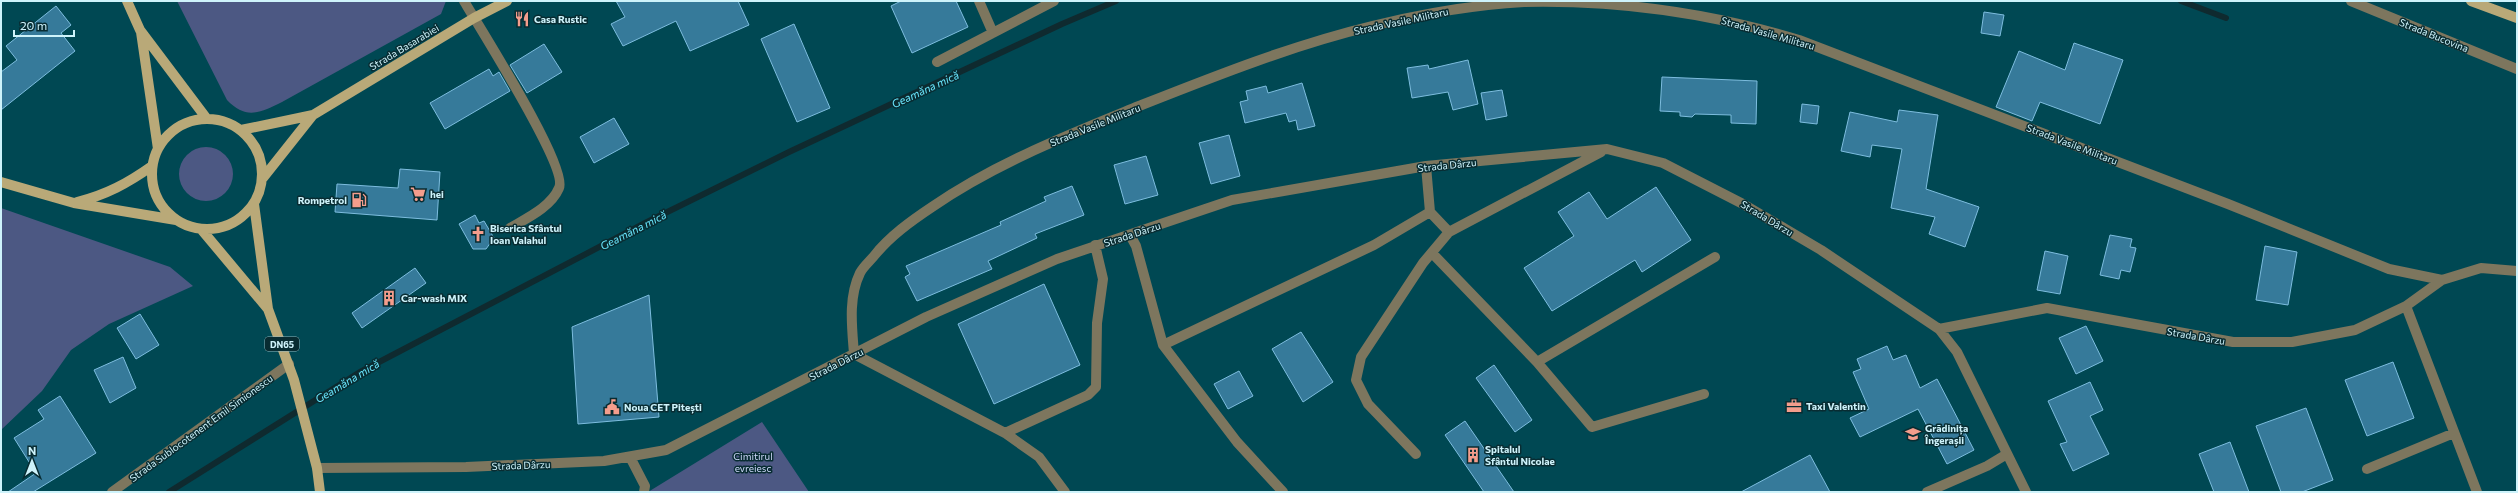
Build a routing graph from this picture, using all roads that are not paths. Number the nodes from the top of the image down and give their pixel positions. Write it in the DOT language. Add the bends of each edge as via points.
graph roads {
  1 [pos="126,1"];
  2 [pos="464,1"];
  3 [pos="507,1"];
  4 [pos="979,1"];
  5 [pos="1054,1"];
  6 [pos="2351,1"];
  7 [pos="2471,1"];
  8 [pos="474,18"];
  9 [pos="2517,18"];
  10 [pos="140,30"];
  11 [pos="993,33"];
  12 [pos="937,62"];
  13 [pos="2517,69"];
  14 [pos="313,115"];
  15 [pos="207,119"];
  16 [pos="241,130"];
  17 [pos="158,149"];
  18 [pos="1606,149"];
  19 [pos="152,166"];
  20 [pos="1426,166"];
  21 [pos="263,178"];
  22 [pos="1,182"];
  23 [pos="74,203"];
  24 [pos="254,204"];
  25 [pos="1430,212"];
  26 [pos="176,220"];
  27 [pos="510,228"];
  28 [pos="201,229"];
  29 [pos="1449,232"];
  30 [pos="1130,235"];
  31 [pos="1095,245"];
  32 [pos="1432,253"];
  33 [pos="1715,257"];
  34 [pos="2517,271"];
  35 [pos="2442,280"];
  36 [pos="2406,306"];
  37 [pos="268,309"];
  38 [pos="1939,329"];
  39 [pos="1163,345"];
  40 [pos="854,354"];
  41 [pos="1537,362"];
  42 [pos="289,364"];
  43 [pos="1704,394"];
  44 [pos="1005,433"];
  45 [pos="2454,433"];
  46 [pos="1416,454"];
  47 [pos="2007,454"];
  48 [pos="630,457"];
  49 [pos="317,468"];
  50 [pos="2367,469"];
  51 [pos="112,492"];
  52 [pos="320,492"];
  53 [pos="644,492"];
  54 [pos="1065,492"];
  55 [pos="1283,492"];
  56 [pos="1927,492"];
  57 [pos="2026,492"];
  58 [pos="2477,492"];
  1 -- 10 [label="main road"];
  2 -- 8 [label="street"];
  3 -- 8 [label="main road, Strada Basarabiei"];
  4 -- 11 [label="street"];
  5 -- 11 [label="street"];
  6 -- 13 [label="street, Strada Bucovina"];
  7 -- 9 [label="main road"];
  8 -- 14 [label="main road, Strada Basarabiei"];
  8 -- 27 [label="street" via="542,135 560,174 560,188 546,206"];
  10 -- 15 [label="main road"];
  10 -- 17 [label="main road"];
  11 -- 12 [label="street"];
  14 -- 16 [label="main road"];
  14 -- 21 [label="main road"];
  15 -- 16 [label="main road" via="225,122"];
  15 -- 17 [label="main road" via="192,121 178,127 167,136"];
  16 -- 21 [label="main road" via="254,144 261,160"];
  17 -- 19 [label="main road"];
  18 -- 20 [label="street, Strada Dârzu"];
  18 -- 29 [label="street"];
  18 -- 38 [label="street, Strada Dârzu" via="1663,163 1743,204 1821,250"];
  19 -- 23 [label="main road" via="103,196"];
  19 -- 26 [label="main road" via="152,182 156,196 165,210"];
  20 -- 25 [label="street"];
  20 -- 30 [label="street, Strada Dârzu" via="1232,200"];
  21 -- 24 [label="main road"];
  22 -- 23 [label="main road"];
  23 -- 26 [label="main road"];
  24 -- 28 [label="main road" via="244,216 231,224 216,229"];
  24 -- 37 [label="main road"];
  25 -- 29 [label="street"];
  25 -- 39 [label="street" via="1374,245"];
  26 -- 28 [label="main road"];
  28 -- 37 [label="main road"];
  29 -- 32 [label="street"];
  30 -- 31 [label="street, Strada Dârzu"];
  30 -- 39 [label="street" via="1136,246"];
  31 -- 40 [label="street, Strada Dârzu" via="1057,259 926,317"];
  31 -- 44 [label="street" via="1103,279 1097,323 1096,387 1088,394"];
  32 -- 41 [label="street"];
  32 -- 46 [label="street" via="1361,357 1356,380 1368,404"];
  33 -- 41 [label="street"];
  34 -- 35 [label="street, Strada Vasile Militaru" via="2481,268"];
  35 -- 36 [label="street, Strada Dârzu"];
  35 -- 40 [label="street, Strada Vasile Militaru" via="2389,269 2228,204 1799,40 1740,22 1684,10 1594,2 1525,2 1418,16 1323,39 1198,83 1022,155 963,186 911,222 882,246 860,273 851,313"];
  36 -- 38 [label="street, Strada Dârzu" via="2355,330 2292,342 2233,342 2047,308"];
  36 -- 45 [label="street"];
  37 -- 42 [label="main road, DN65"];
  38 -- 47 [label="street, Strada Dârzu" via="1957,352"];
  39 -- 55 [label="street" via="1237,442"];
  40 -- 44 [label="street"];
  40 -- 48 [label="street, Strada Dârzu" via="666,450"];
  41 -- 43 [label="street" via="1592,427"];
  42 -- 49 [label="main road, DN65"];
  42 -- 51 [label="street, Strada Sublocotenent Emil Simionescu"];
  44 -- 54 [label="street" via="1039,457"];
  45 -- 50 [label="street"];
  45 -- 58 [label="street"];
  47 -- 56 [label="street" via="1988,466"];
  47 -- 57 [label="street, Strada Dârzu"];
  48 -- 49 [label="street, Strada Dârzu" via="604,461 466,467"];
  48 -- 53 [label="street" via="645,486"];
  49 -- 52 [label="main road, DN65"];
}
